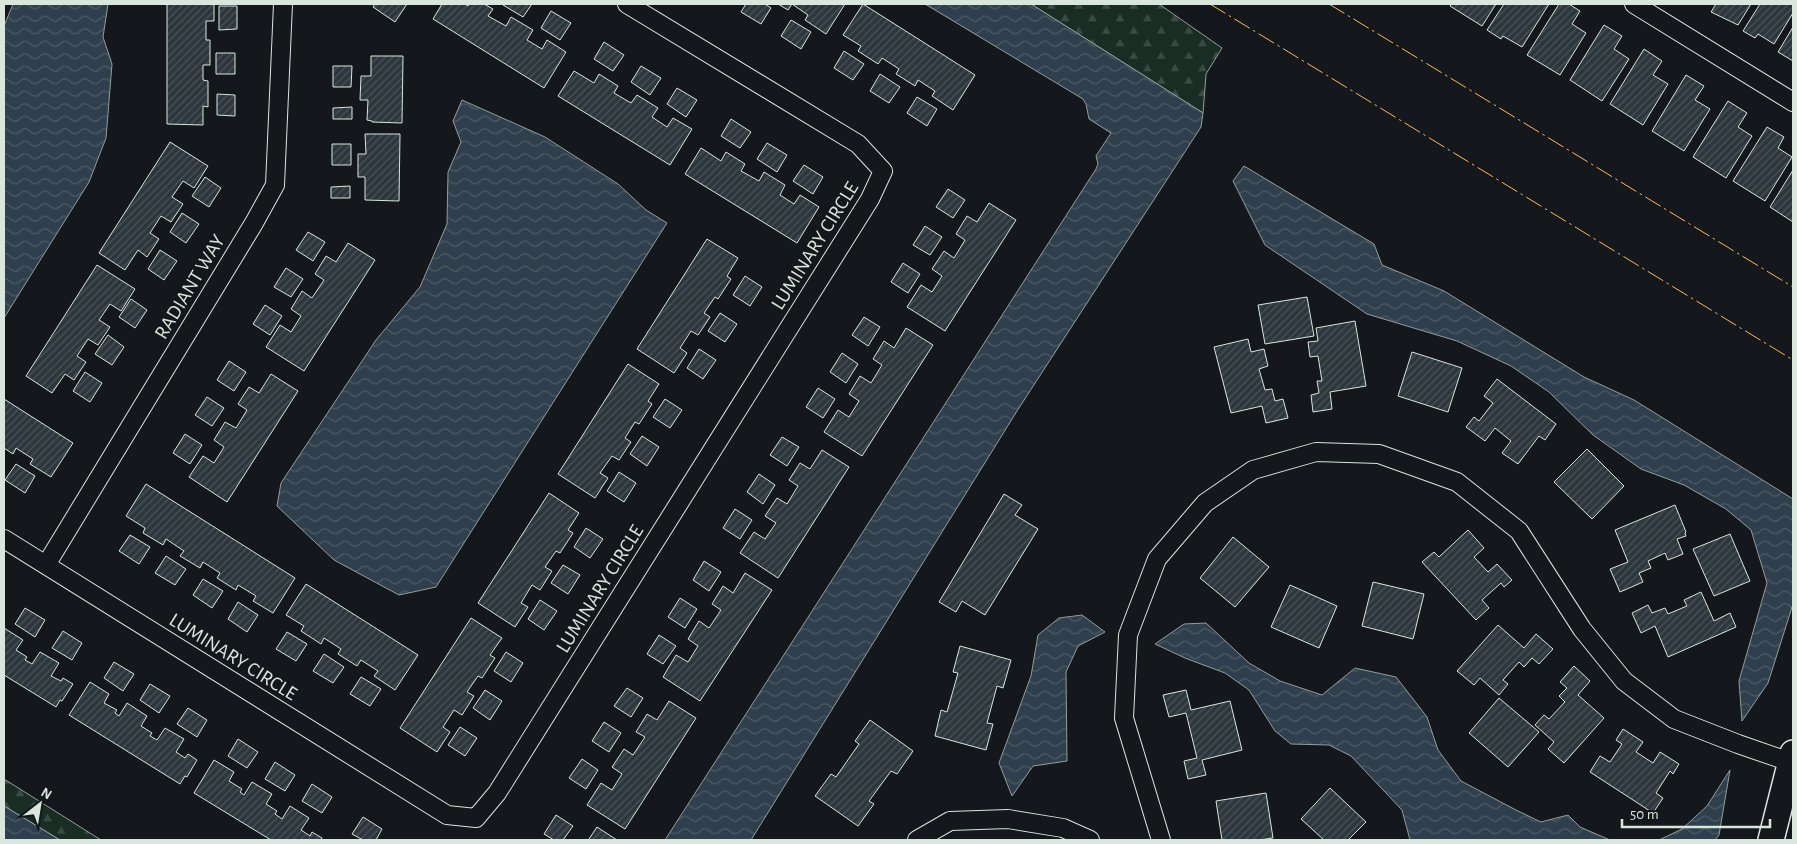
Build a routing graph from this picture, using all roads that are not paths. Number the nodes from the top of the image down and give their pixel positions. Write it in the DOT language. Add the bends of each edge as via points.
graph roads {
  1 [pos="283,4"];
  2 [pos="627,4"];
  3 [pos="1634,4"];
  4 [pos="1793,102"];
  5 [pos="4,539"];
  6 [pos="46,565"];
  7 [pos="1792,760"];
  8 [pos="917,840"];
  9 [pos="1090,840"];
  10 [pos="1158,840"];
  11 [pos="1771,840"];
  1 -- 6 [label="street, RADIANT WAY" via="275,185"];
  2 -- 6 [label="street, LUMINARY CIRCLE" via="858,144 883,171 870,199 497,793 476,818 448,815"];
  3 -- 4 [label="street"];
  5 -- 6 [label="street, LUMINARY CIRCLE"];
  7 -- 10 [label="street" via="1738,744 1674,719 1624,681 1582,629 1519,531 1457,482 1379,454 1316,452 1253,470 1205,503 1157,558 1128,635 1124,718"];
  7 -- 11 [label="street"];
  8 -- 9 [label="street" via="950,821 1008,819 1063,828"];
}
